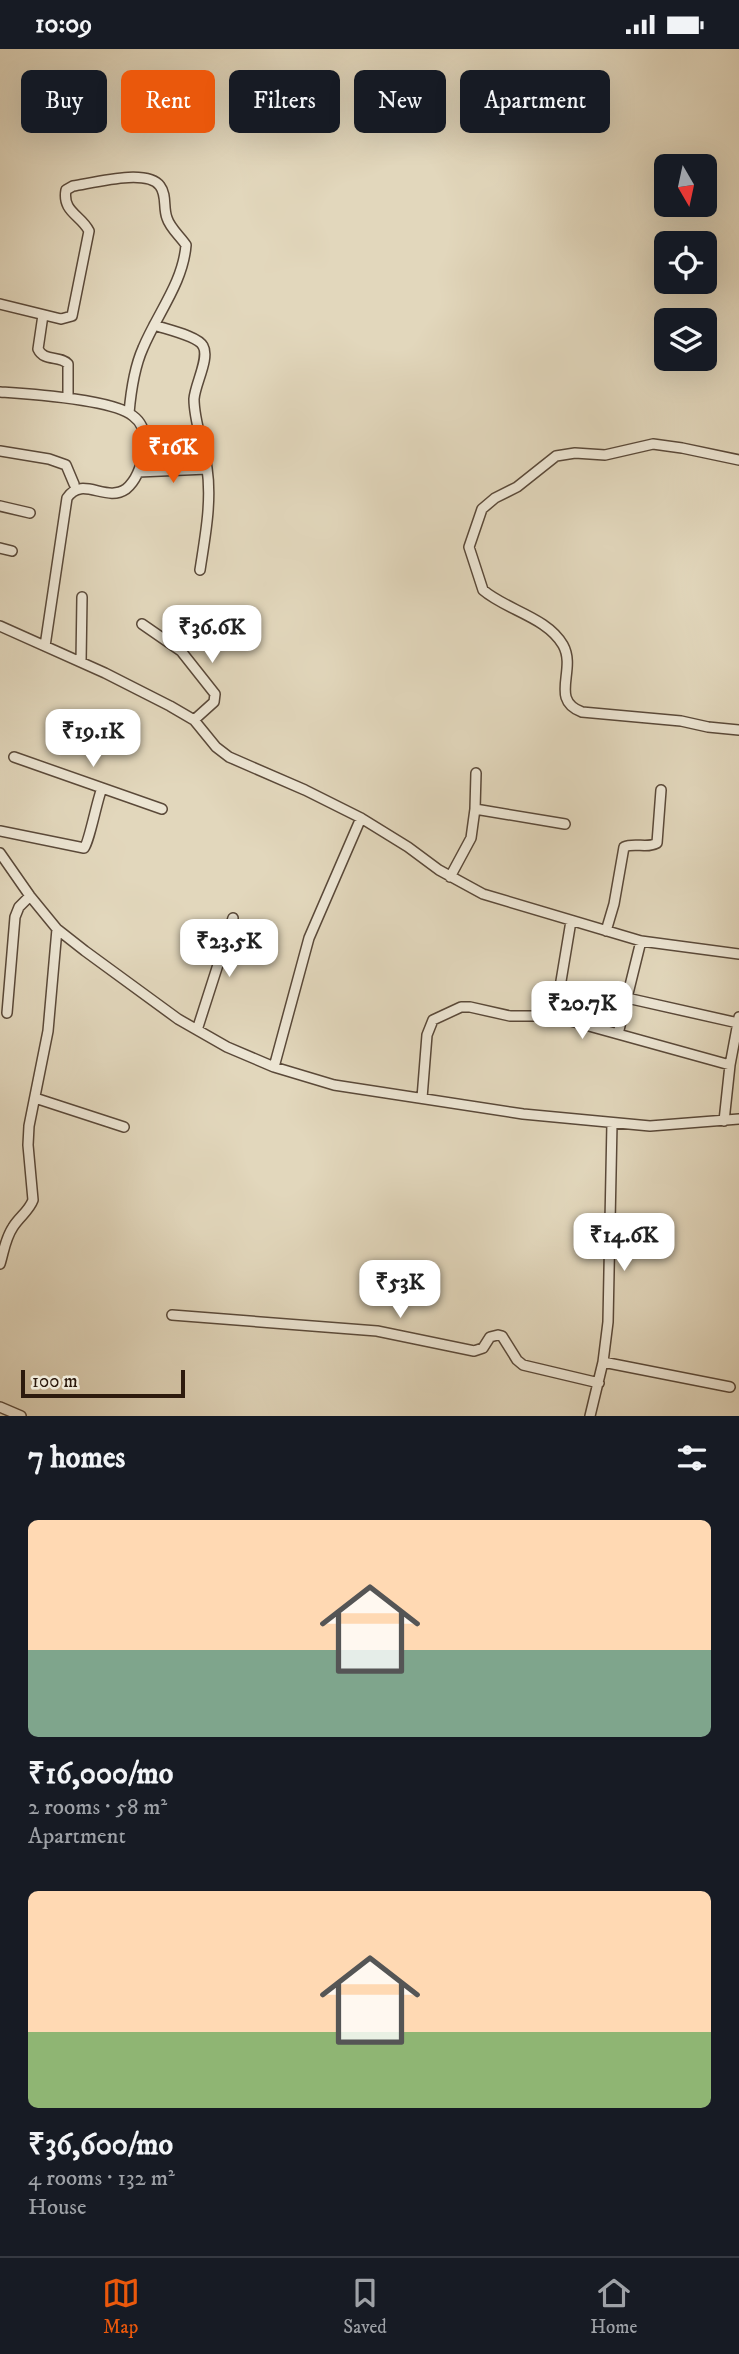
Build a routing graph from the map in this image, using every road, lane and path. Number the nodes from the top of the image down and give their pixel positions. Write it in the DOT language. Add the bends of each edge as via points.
graph roads {
  1 [pos="0,303"];
  2 [pos="43,314"];
  3 [pos="154,325"];
  4 [pos="0,392"];
  5 [pos="68,398"];
  6 [pos="129,413"];
  7 [pos="0,451"];
  8 [pos="739,460"];
  9 [pos="208,469"];
  10 [pos="138,472"];
  11 [pos="74,484"];
  12 [pos="0,506"];
  13 [pos="30,513"];
  14 [pos="0,548"];
  15 [pos="12,551"];
  16 [pos="200,571"];
  17 [pos="82,597"];
  18 [pos="142,624"];
  19 [pos="0,626"];
  20 [pos="45,646"];
  21 [pos="81,662"];
  22 [pos="194,720"];
  23 [pos="739,730"];
  24 [pos="14,757"];
  25 [pos="476,773"];
  26 [pos="102,788"];
  27 [pos="661,790"];
  28 [pos="162,809"];
  29 [pos="475,809"];
  30 [pos="361,818"];
  31 [pos="565,824"];
  32 [pos="0,831"];
  33 [pos="0,853"];
  34 [pos="450,877"];
  35 [pos="30,897"];
  36 [pos="233,918"];
  37 [pos="571,921"];
  38 [pos="57,929"];
  39 [pos="606,931"];
  40 [pos="640,941"];
  41 [pos="739,954"];
  42 [pos="627,998"];
  43 [pos="7,1013"];
  44 [pos="557,1013"];
  45 [pos="738,1020"];
  46 [pos="197,1030"];
  47 [pos="618,1034"];
  48 [pos="730,1065"];
  49 [pos="274,1067"];
  50 [pos="36,1098"];
  51 [pos="422,1098"];
  52 [pos="739,1119"];
  53 [pos="724,1121"];
  54 [pos="612,1123"];
  55 [pos="124,1126"];
  56 [pos="0,1264"];
  57 [pos="172,1315"];
  58 [pos="603,1362"];
  59 [pos="598,1383"];
  60 [pos="730,1387"];
  61 [pos="0,1407"];
  62 [pos="21,1416"];
  63 [pos="590,1416"];
  1 -- 2 [label="street"];
  2 -- 3 [label="street" via="61,319 72,316 89,239 86,225 68,208 66,190 127,177 146,178 161,187 166,216 186,246 169,299"];
  2 -- 5 [label="street" via="37,349 45,357 68,364"];
  3 -- 6 [label="street" via="135,369"];
  3 -- 9 [label="street" via="196,339 205,349 194,398"];
  4 -- 5 [label="street"];
  5 -- 6 [label="street"];
  6 -- 10 [label="street" via="142,426 145,438"];
  7 -- 11 [label="street" via="65,465"];
  8 -- 23 [label="street" via="653,445 605,455 556,456 488,503 478,517 469,547 483,590 541,624 564,646 568,664 565,694 572,708"];
  9 -- 10 [label="street"];
  9 -- 16 [label="street" via="208,515"];
  10 -- 20 [label="street" via="118,493 79,488 67,498"];
  12 -- 13 [label="street"];
  14 -- 15 [label="street"];
  17 -- 21 [label="street"];
  18 -- 22 [label="street" via="181,651 215,694 214,702"];
  19 -- 20 [label="street"];
  20 -- 21 [label="street"];
  21 -- 22 [label="street"];
  22 -- 30 [label="street" via="229,757"];
  24 -- 26 [label="street"];
  25 -- 29 [label="street"];
  26 -- 28 [label="street"];
  26 -- 32 [label="street" via="84,848"];
  27 -- 39 [label="street" via="657,843 624,847"];
  29 -- 31 [label="street"];
  29 -- 34 [label="street" via="471,838"];
  30 -- 34 [label="street"];
  30 -- 49 [label="street" via="309,938"];
  33 -- 35 [label="street"];
  34 -- 37 [label="street" via="496,899"];
  35 -- 38 [label="street"];
  35 -- 43 [label="street" via="15,917"];
  36 -- 46 [label="street"];
  37 -- 39 [label="street"];
  37 -- 44 [label="street"];
  38 -- 46 [label="street"];
  38 -- 50 [label="street" via="48,1031"];
  39 -- 40 [label="street"];
  40 -- 41 [label="street"];
  40 -- 42 [label="street"];
  42 -- 45 [label="street"];
  42 -- 47 [label="street"];
  44 -- 47 [label="street" via="565,1021"];
  44 -- 51 [label="street" via="510,1016 461,1007 433,1020 427,1035"];
  45 -- 48 [label="street"];
  46 -- 49 [label="street"];
  47 -- 48 [label="street"];
  48 -- 53 [label="street"];
  49 -- 51 [label="street" via="334,1084"];
  50 -- 55 [label="street"];
  50 -- 56 [label="street" via="27,1145 33,1200 7,1235"];
  51 -- 54 [label="street"];
  52 -- 53 [label="street"];
  53 -- 54 [label="street" via="650,1126"];
  54 -- 58 [label="street"];
  57 -- 59 [label="street" via="377,1331 474,1351 498,1335 523,1365"];
  58 -- 59 [label="street"];
  58 -- 60 [label="street"];
  59 -- 63 [label="street"];
  61 -- 62 [label="street"];
}
